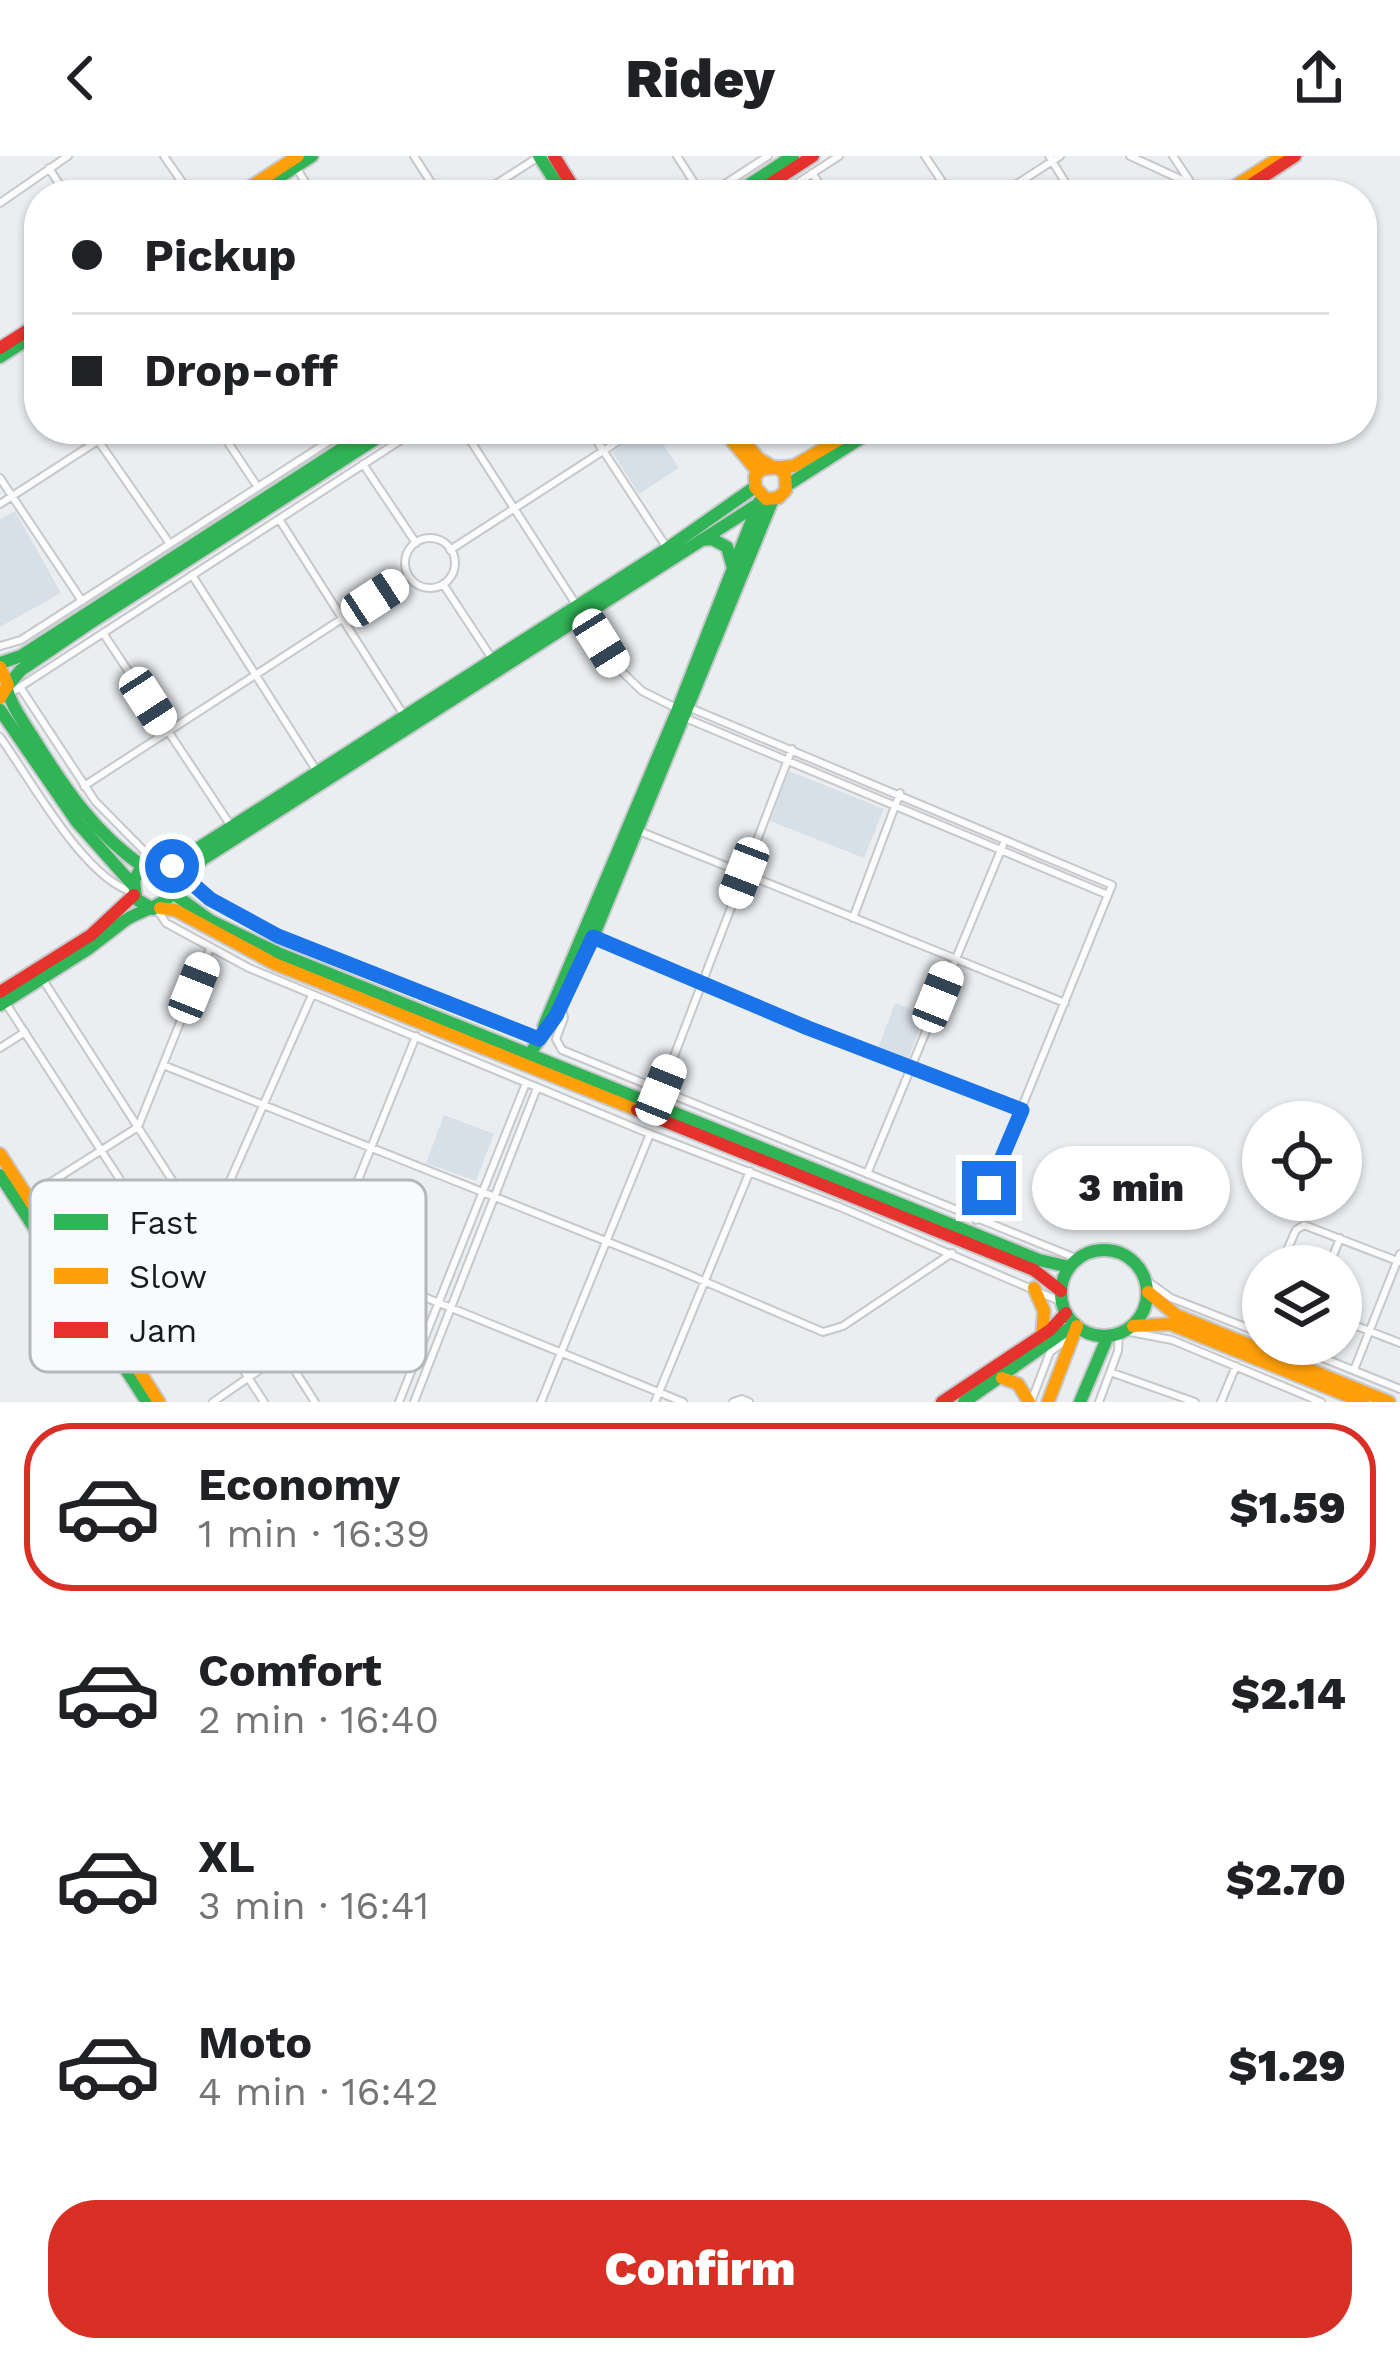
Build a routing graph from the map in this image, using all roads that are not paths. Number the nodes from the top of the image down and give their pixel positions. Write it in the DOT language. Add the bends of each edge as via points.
graph roads {
  1 [pos="68,156"];
  2 [pos="312,156"];
  3 [pos="539,156"];
  4 [pos="768,156"];
  5 [pos="793,156"];
  6 [pos="813,156"];
  7 [pos="838,156"];
  8 [pos="1130,156"];
  9 [pos="1282,156"];
  10 [pos="1295,156"];
  11 [pos="1054,158"];
  12 [pos="295,161"];
  13 [pos="49,168"];
  14 [pos="812,173"];
  15 [pos="32,180"];
  16 [pos="57,180"];
  17 [pos="263,180"];
  18 [pos="270,180"];
  19 [pos="502,180"];
  20 [pos="729,180"];
  21 [pos="756,180"];
  22 [pos="776,180"];
  23 [pos="802,180"];
  24 [pos="816,180"];
  25 [pos="1022,180"];
  26 [pos="1182,180"];
  27 [pos="1244,180"];
  28 [pos="1258,180"];
  29 [pos="93,444"];
  30 [pos="100,444"];
  31 [pos="229,444"];
  32 [pos="321,444"];
  33 [pos="349,444"];
  34 [pos="368,444"];
  35 [pos="394,444"];
  36 [pos="473,444"];
  37 [pos="599,444"];
  38 [pos="614,444"];
  39 [pos="733,444"];
  40 [pos="746,444"];
  41 [pos="831,444"];
  42 [pos="851,444"];
  43 [pos="603,451"];
  44 [pos="363,464"];
  45 [pos="0,478"];
  46 [pos="788,485"];
  47 [pos="765,486"];
  48 [pos="258,487"];
  49 [pos="12,496"];
  50 [pos="0,504"];
  51 [pos="516,507"];
  52 [pos="279,519"];
  53 [pos="694,542"];
  54 [pos="416,543"];
  55 [pos="170,544"];
  56 [pos="450,550"];
  57 [pos="670,552"];
  58 [pos="192,575"];
  59 [pos="408,576"];
  60 [pos="443,584"];
  61 [pos="729,585"];
  62 [pos="82,601"];
  63 [pos="582,609"];
  64 [pos="342,619"];
  65 [pos="103,633"];
  66 [pos="0,646"];
  67 [pos="496,664"];
  68 [pos="0,665"];
  69 [pos="255,675"];
  70 [pos="7,694"];
  71 [pos="683,711"];
  72 [pos="408,721"];
  73 [pos="169,733"];
  74 [pos="0,736"];
  75 [pos="792,749"];
  76 [pos="788,761"];
  77 [pos="321,777"];
  78 [pos="84,786"];
  79 [pos="900,793"];
  80 [pos="896,805"];
  81 [pos="232,829"];
  82 [pos="633,829"];
  83 [pos="1004,843"];
  84 [pos="160,868"];
  85 [pos="744,873"];
  86 [pos="177,886"];
  87 [pos="133,891"];
  88 [pos="1108,895"];
  89 [pos="156,908"];
  90 [pos="853,918"];
  91 [pos="589,935"];
  92 [pos="210,948"];
  93 [pos="953,959"];
  94 [pos="39,974"];
  95 [pos="702,982"];
  96 [pos="312,995"];
  97 [pos="1,998"];
  98 [pos="1065,1003"];
  99 [pos="561,1004"];
  100 [pos="25,1032"];
  101 [pos="416,1036"];
  102 [pos="539,1039"];
  103 [pos="0,1048"];
  104 [pos="529,1055"];
  105 [pos="163,1066"];
  106 [pos="909,1068"];
  107 [pos="526,1083"];
  108 [pos="537,1088"];
  109 [pos="661,1090"];
  110 [pos="264,1108"];
  111 [pos="1022,1110"];
  112 [pos="138,1127"];
  113 [pos="650,1134"];
  114 [pos="371,1148"];
  115 [pos="102,1150"];
  116 [pos="0,1154"];
  117 [pos="750,1171"];
  118 [pos="866,1174"];
  119 [pos="0,1175"];
  120 [pos="55,1180"];
  121 [pos="121,1180"];
  122 [pos="172,1180"];
  123 [pos="232,1180"];
  124 [pos="358,1180"];
  125 [pos="483,1194"];
  126 [pos="30,1196"];
  127 [pos="494,1198"];
  128 [pos="23,1200"];
  129 [pos="30,1210"];
  130 [pos="30,1211"];
  131 [pos="976,1220"];
  132 [pos="1340,1238"];
  133 [pos="606,1242"];
  134 [pos="1290,1245"];
  135 [pos="1337,1245"];
  136 [pos="952,1253"];
  137 [pos="1399,1259"];
  138 [pos="1074,1263"];
  139 [pos="703,1281"];
  140 [pos="1146,1286"];
  141 [pos="1034,1288"];
  142 [pos="426,1297"];
  143 [pos="440,1302"];
  144 [pos="452,1307"];
  145 [pos="1069,1315"];
  146 [pos="1242,1325"];
  147 [pos="1362,1328"];
  148 [pos="1121,1331"];
  149 [pos="1370,1331"];
  150 [pos="426,1336"];
  151 [pos="1042,1336"];
  152 [pos="1400,1343"];
  153 [pos="562,1351"];
  154 [pos="1341,1365"];
  155 [pos="1236,1366"];
  156 [pos="1354,1370"];
  157 [pos="129,1372"];
  158 [pos="140,1372"];
  159 [pos="245,1372"];
  160 [pos="258,1372"];
  161 [pos="296,1372"];
  162 [pos="411,1372"];
  163 [pos="1110,1372"];
  164 [pos="249,1378"];
  165 [pos="1000,1378"];
  166 [pos="1400,1389"];
  167 [pos="659,1391"];
  168 [pos="147,1402"];
  169 [pos="159,1402"];
  170 [pos="213,1402"];
  171 [pos="264,1402"];
  172 [pos="315,1402"];
  173 [pos="399,1402"];
  174 [pos="414,1402"];
  175 [pos="541,1402"];
  176 [pos="655,1402"];
  177 [pos="683,1402"];
  178 [pos="733,1402"];
  179 [pos="749,1402"];
  180 [pos="941,1402"];
  181 [pos="964,1402"];
  182 [pos="1030,1402"];
  183 [pos="1048,1402"];
  184 [pos="1080,1402"];
  185 [pos="1099,1402"];
  186 [pos="1195,1402"];
  187 [pos="1221,1402"];
  188 [pos="1322,1402"];
  189 [pos="1363,1402"];
  190 [pos="1389,1402"];
  1 -- 13 [label="street"];
  2 -- 12 [label="street"];
  3 -- 19 [label="street"];
  4 -- 20 [label="street"];
  5 -- 21 [label="street"];
  6 -- 22 [label="street"];
  7 -- 14 [label="street"];
  8 -- 26 [label="street"];
  9 -- 27 [label="street"];
  10 -- 28 [label="street"];
  11 -- 25 [label="street"];
  12 -- 17 [label="street"];
  12 -- 18 [label="street"];
  13 -- 15 [label="street"];
  13 -- 16 [label="street"];
  14 -- 23 [label="street"];
  14 -- 24 [label="street"];
  29 -- 49 [label="street"];
  30 -- 55 [label="street"];
  31 -- 48 [label="street"];
  32 -- 48 [label="street"];
  33 -- 68 [label="street"];
  34 -- 70 [label="street" via="21,670"];
  35 -- 44 [label="street"];
  36 -- 51 [label="street"];
  37 -- 43 [label="street"];
  38 -- 43 [label="street"];
  39 -- 47 [label="street"];
  40 -- 47 [label="street"];
  41 -- 47 [label="street"];
  42 -- 46 [label="street"];
  43 -- 51 [label="street"];
  43 -- 57 [label="street"];
  44 -- 52 [label="street"];
  44 -- 54 [label="street"];
  45 -- 49 [label="street"];
  46 -- 47 [label="street" via="783,495"];
  46 -- 47 [label="street" via="785,474"];
  47 -- 53 [label="street"];
  47 -- 57 [label="street"];
  47 -- 61 [label="street"];
  47 -- 71 [label="street"];
  48 -- 55 [label="street"];
  49 -- 50 [label="street"];
  49 -- 62 [label="street"];
  51 -- 56 [label="street"];
  51 -- 63 [label="street"];
  52 -- 58 [label="street"];
  52 -- 64 [label="street"];
  53 -- 57 [label="street"];
  53 -- 61 [label="street" via="727,547"];
  54 -- 56 [label="street" via="437,540"];
  54 -- 59 [label="street" via="405,560"];
  55 -- 62 [label="street"];
  56 -- 60 [label="street" via="454,564"];
  57 -- 63 [label="street"];
  58 -- 65 [label="street"];
  58 -- 69 [label="street"];
  59 -- 60 [label="street" via="420,586"];
  59 -- 64 [label="street"];
  60 -- 67 [label="street"];
  61 -- 71 [label="street"];
  62 -- 66 [label="street"];
  63 -- 67 [label="street"];
  63 -- 71 [label="street" via="628,680"];
  64 -- 69 [label="street"];
  64 -- 72 [label="street"];
  65 -- 70 [label="street"];
  65 -- 73 [label="street"];
  67 -- 72 [label="street"];
  68 -- 70 [label="street"];
  69 -- 73 [label="street"];
  69 -- 77 [label="street"];
  70 -- 78 [label="street"];
  70 -- 84 [label="street" via="74,799 118,849"];
  70 -- 87 [label="street" via="77,822"];
  71 -- 75 [label="street"];
  71 -- 76 [label="street"];
  71 -- 82 [label="street"];
  72 -- 77 [label="street"];
  73 -- 78 [label="street"];
  73 -- 81 [label="street"];
  74 -- 87 [label="street" via="79,849"];
  75 -- 76 [label="street"];
  75 -- 79 [label="street"];
  76 -- 80 [label="street"];
  76 -- 85 [label="street"];
  77 -- 81 [label="street"];
  77 -- 86 [label="street"];
  78 -- 84 [label="street"];
  79 -- 80 [label="street"];
  79 -- 83 [label="street"];
  80 -- 83 [label="street"];
  80 -- 90 [label="street"];
  81 -- 84 [label="street"];
  82 -- 85 [label="street"];
  82 -- 91 [label="street"];
  83 -- 88 [label="street"];
  83 -- 88 [label="street" via="1112,885"];
  83 -- 93 [label="street"];
  84 -- 86 [label="street"];
  84 -- 87 [label="street"];
  85 -- 90 [label="street"];
  85 -- 95 [label="street"];
  86 -- 89 [label="street"];
  86 -- 102 [label="street" via="278,936"];
  86 -- 104 [label="street" via="211,921"];
  87 -- 89 [label="street"];
  87 -- 94 [label="street"];
  88 -- 98 [label="street"];
  89 -- 92 [label="street" via="166,923"];
  89 -- 94 [label="street"];
  89 -- 145 [label="street" via="175,910 274,964 1034,1270"];
  90 -- 93 [label="street"];
  91 -- 95 [label="street"];
  91 -- 99 [label="street"];
  91 -- 102 [label="street"];
  92 -- 96 [label="street"];
  92 -- 105 [label="street"];
  93 -- 98 [label="street"];
  93 -- 106 [label="street"];
  94 -- 97 [label="street"];
  94 -- 112 [label="street"];
  95 -- 106 [label="street"];
  95 -- 109 [label="street"];
  96 -- 101 [label="street"];
  96 -- 110 [label="street"];
  97 -- 100 [label="street"];
  98 -- 111 [label="street"];
  99 -- 102 [label="street"];
  99 -- 109 [label="street" via="562,1050"];
  100 -- 103 [label="street"];
  100 -- 115 [label="street"];
  101 -- 107 [label="street"];
  101 -- 114 [label="street"];
  102 -- 104 [label="street"];
  104 -- 138 [label="street" via="1039,1260"];
  105 -- 110 [label="street"];
  105 -- 112 [label="street"];
  106 -- 111 [label="street"];
  106 -- 118 [label="street"];
  107 -- 108 [label="street"];
  107 -- 125 [label="street"];
  108 -- 113 [label="street"];
  108 -- 127 [label="street"];
  109 -- 118 [label="street"];
  110 -- 114 [label="street"];
  110 -- 123 [label="street"];
  111 -- 131 [label="street"];
  112 -- 115 [label="street"];
  112 -- 122 [label="street"];
  113 -- 117 [label="street"];
  113 -- 133 [label="street"];
  114 -- 124 [label="street"];
  114 -- 125 [label="street"];
  115 -- 120 [label="street"];
  115 -- 121 [label="street"];
  116 -- 128 [label="street"];
  117 -- 136 [label="street"];
  117 -- 139 [label="street"];
  118 -- 131 [label="street"];
  119 -- 128 [label="street"];
  125 -- 127 [label="street"];
  125 -- 143 [label="street"];
  126 -- 128 [label="street"];
  127 -- 133 [label="street"];
  127 -- 144 [label="street"];
  128 -- 129 [label="street"];
  128 -- 130 [label="street"];
  131 -- 138 [label="street"];
  132 -- 134 [label="street" via="1300,1226"];
  132 -- 135 [label="street"];
  132 -- 137 [label="street"];
  133 -- 139 [label="street"];
  133 -- 153 [label="street"];
  136 -- 139 [label="street" via="830,1332"];
  136 -- 141 [label="street"];
  137 -- 149 [label="street"];
  138 -- 140 [label="street" via="1112,1250 1133,1260"];
  138 -- 145 [label="street"];
  139 -- 167 [label="street"];
  140 -- 146 [label="street"];
  140 -- 148 [label="street" via="1144,1311"];
  140 -- 190 [label="street" via="1176,1315"];
  141 -- 145 [label="street"];
  141 -- 151 [label="street" via="1044,1311"];
  142 -- 143 [label="street"];
  143 -- 144 [label="street"];
  143 -- 150 [label="street"];
  144 -- 153 [label="street"];
  144 -- 174 [label="street"];
  145 -- 148 [label="street"];
  145 -- 151 [label="street"];
  145 -- 165 [label="street"];
  145 -- 182 [label="street"];
  145 -- 183 [label="street"];
  147 -- 149 [label="street"];
  148 -- 155 [label="street" via="1164,1337"];
  148 -- 163 [label="street"];
  148 -- 184 [label="street"];
  148 -- 189 [label="street" via="1170,1324"];
  149 -- 152 [label="street"];
  149 -- 156 [label="street"];
  151 -- 180 [label="street"];
  153 -- 167 [label="street"];
  153 -- 175 [label="street"];
  154 -- 156 [label="street"];
  155 -- 187 [label="street"];
  155 -- 188 [label="street"];
  156 -- 166 [label="street"];
  157 -- 168 [label="street"];
  158 -- 169 [label="street"];
  159 -- 164 [label="street"];
  160 -- 164 [label="street"];
  161 -- 172 [label="street"];
  162 -- 173 [label="street"];
  163 -- 185 [label="street"];
  163 -- 186 [label="street"];
  164 -- 170 [label="street"];
  164 -- 171 [label="street"];
  165 -- 181 [label="street"];
  165 -- 182 [label="street" via="1018,1384"];
  167 -- 176 [label="street"];
  167 -- 177 [label="street"];
  178 -- 179 [label="street"];
}
